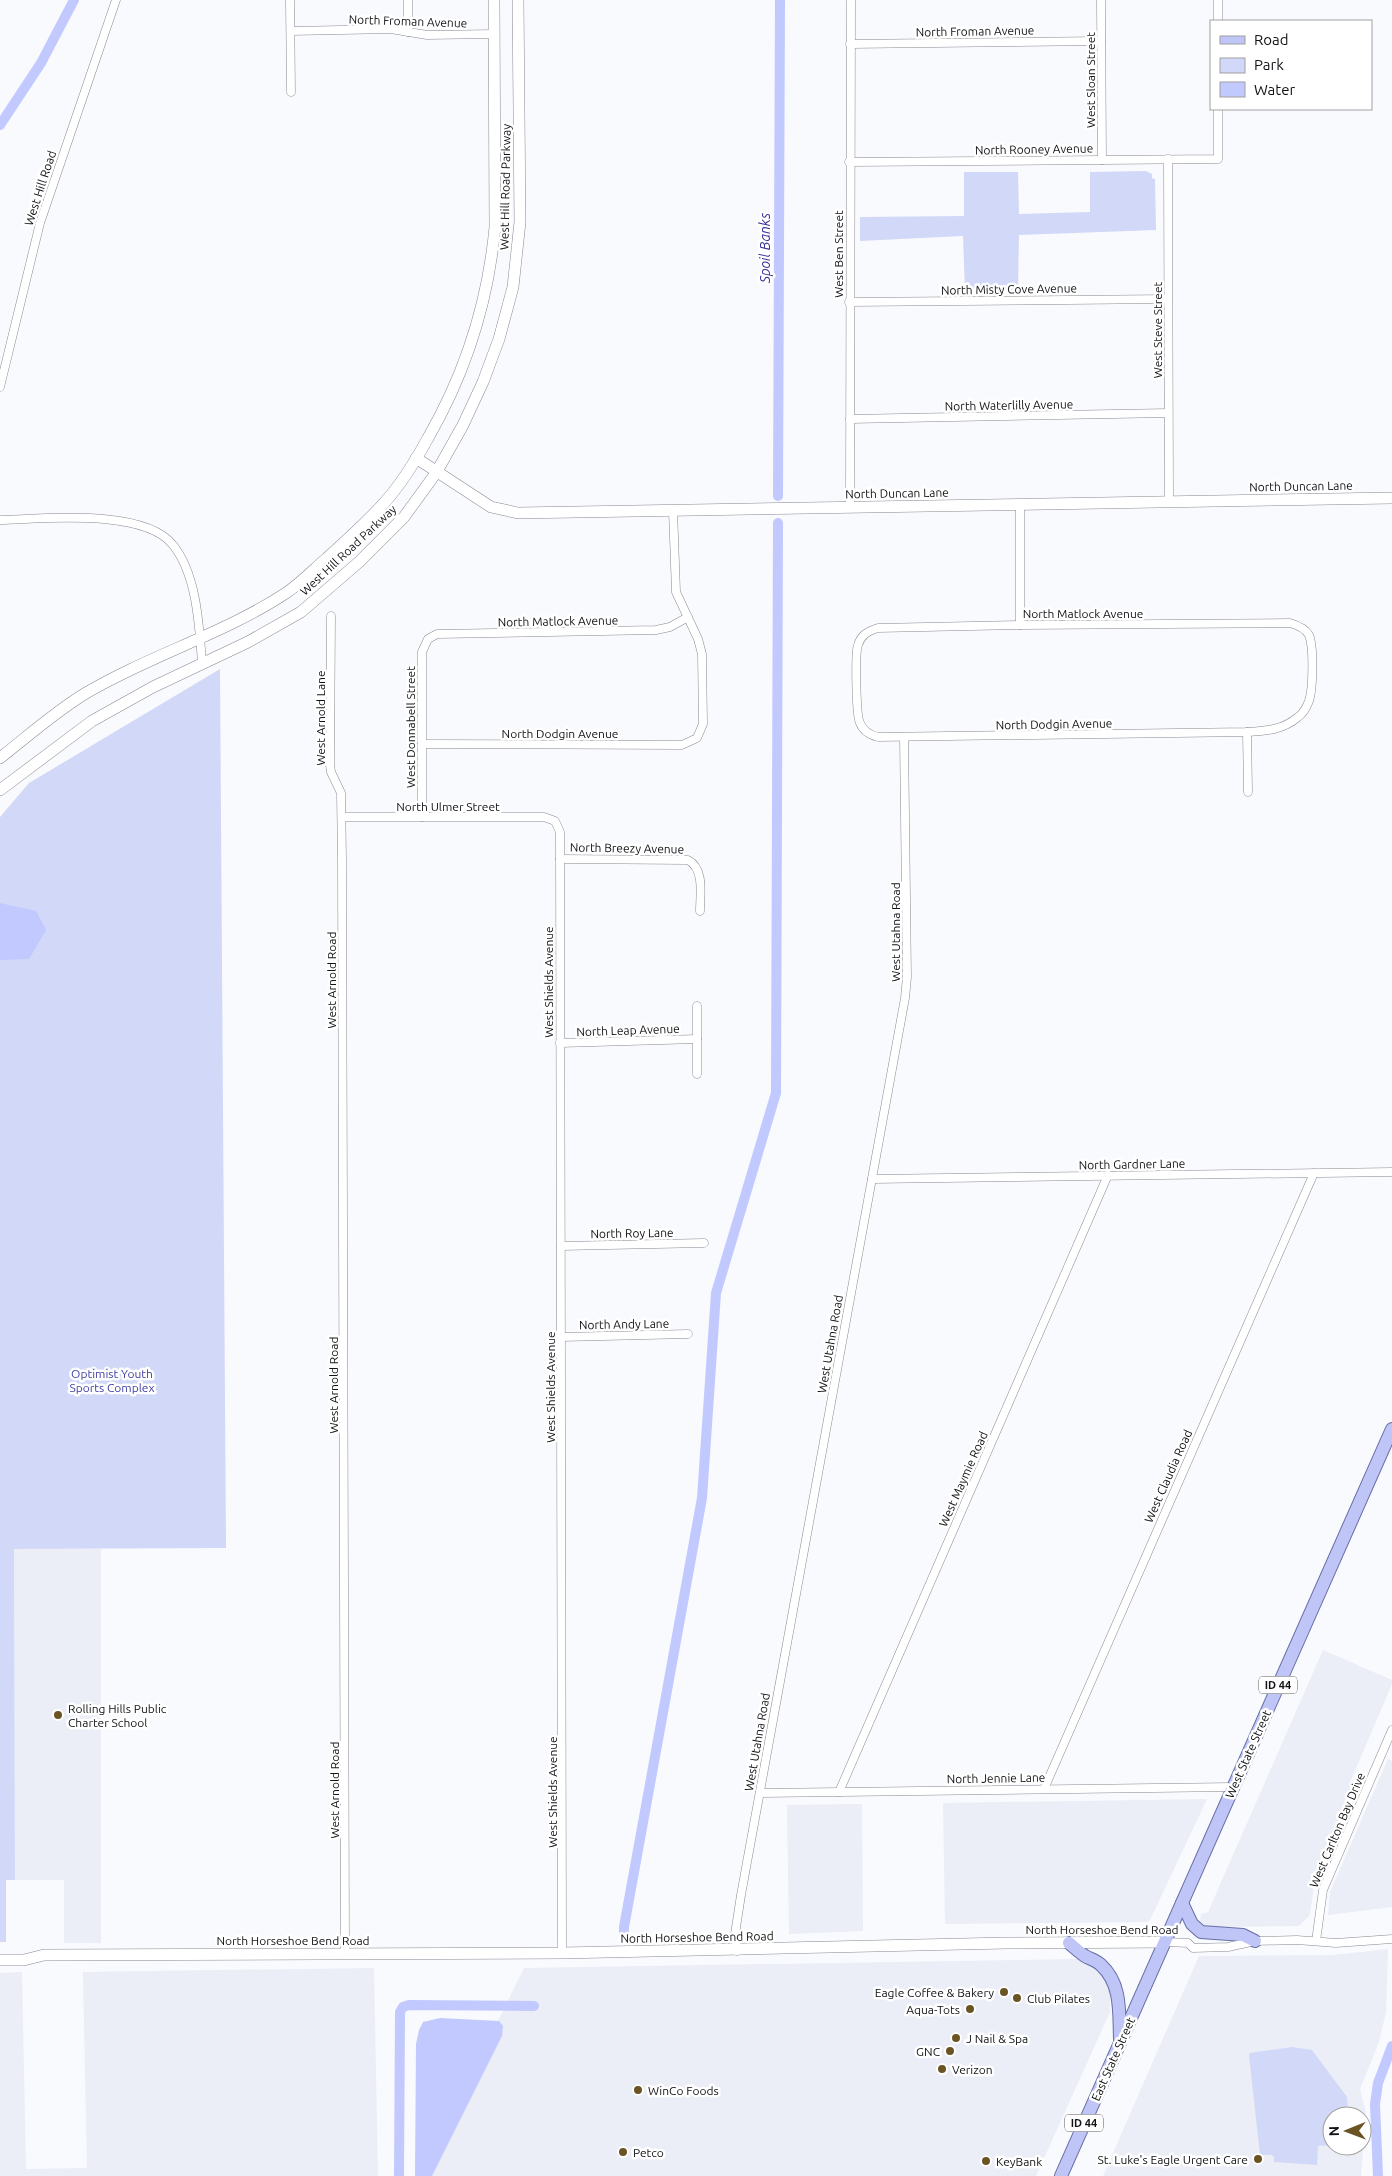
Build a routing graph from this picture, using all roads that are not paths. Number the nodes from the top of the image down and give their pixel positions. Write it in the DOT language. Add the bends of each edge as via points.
graph roads {
  1 [pos="116,0"];
  2 [pos="290,0"];
  3 [pos="408,0"];
  4 [pos="494,0"];
  5 [pos="518,0"];
  6 [pos="850,0"];
  7 [pos="1101,0"];
  8 [pos="1218,0"];
  9 [pos="1218,20"];
  10 [pos="291,31"];
  11 [pos="408,32"];
  12 [pos="494,34"];
  13 [pos="1101,41"];
  14 [pos="850,44"];
  15 [pos="291,92"];
  16 [pos="1218,110"];
  17 [pos="1168,159"];
  18 [pos="1102,160"];
  19 [pos="849,162"];
  20 [pos="1168,298"];
  21 [pos="850,302"];
  22 [pos="0,387"];
  23 [pos="1168,413"];
  24 [pos="850,419"];
  25 [pos="416,458"];
  26 [pos="436,473"];
  27 [pos="1392,498"];
  28 [pos="1168,502"];
  29 [pos="1020,504"];
  30 [pos="850,507"];
  31 [pos="673,510"];
  32 [pos="0,520"];
  33 [pos="331,616"];
  34 [pos="688,617"];
  35 [pos="1020,625"];
  36 [pos="1302,628"];
  37 [pos="200,637"];
  38 [pos="428,639"];
  39 [pos="202,662"];
  40 [pos="864,730"];
  41 [pos="1247,732"];
  42 [pos="904,737"];
  43 [pos="422,744"];
  44 [pos="0,758"];
  45 [pos="0,790"];
  46 [pos="1248,792"];
  47 [pos="342,817"];
  48 [pos="422,817"];
  49 [pos="554,821"];
  50 [pos="560,859"];
  51 [pos="700,911"];
  52 [pos="697,1006"];
  53 [pos="697,1039"];
  54 [pos="560,1043"];
  55 [pos="697,1074"];
  56 [pos="1392,1172"];
  57 [pos="1314,1173"];
  58 [pos="1108,1176"];
  59 [pos="872,1179"];
  60 [pos="704,1243"];
  61 [pos="561,1246"];
  62 [pos="688,1334"];
  63 [pos="561,1337"];
  64 [pos="1392,1429"];
  65 [pos="1392,1730"];
  66 [pos="1233,1786"];
  67 [pos="1044,1789"];
  68 [pos="839,1792"];
  69 [pos="760,1793"];
  70 [pos="1182,1903"];
  71 [pos="1392,1940"];
  72 [pos="1255,1941"];
  73 [pos="1316,1941"];
  74 [pos="1165,1942"];
  75 [pos="1069,1944"];
  76 [pos="737,1950"];
  77 [pos="345,1953"];
  78 [pos="562,1954"];
  79 [pos="0,1960"];
  80 [pos="1120,2043"];
  81 [pos="1061,2176"];
  1 -- 22 [label="street, West Hill Road" via="40,223"];
  2 -- 10 [label="street"];
  3 -- 11 [label="street"];
  4 -- 12 [label="street, West Hill Road Parkway"];
  5 -- 26 [label="street, West Hill Road Parkway" via="520,222 513,287 483,382"];
  6 -- 14 [label="street, West Ben Street"];
  7 -- 13 [label="street, West Sloan Street"];
  8 -- 9 [label="street"];
  10 -- 11 [label="street, North Froman Avenue"];
  10 -- 15 [label="street"];
  11 -- 12 [label="street, North Froman Avenue"];
  12 -- 25 [label="street, West Hill Road Parkway" via="492,261 476,332 461,372 442,414"];
  13 -- 14 [label="street, North Froman Avenue"];
  13 -- 18 [label="street, West Sloan Street"];
  14 -- 19 [label="street, West Ben Street"];
  16 -- 17 [label="street, North Rooney Avenue" via="1218,159"];
  17 -- 18 [label="street, North Rooney Avenue"];
  17 -- 20 [label="street, West Steve Street"];
  18 -- 19 [label="street, North Rooney Avenue"];
  19 -- 21 [label="street, West Ben Street"];
  20 -- 21 [label="street, North Misty Cove Avenue"];
  20 -- 23 [label="street, West Steve Street"];
  21 -- 24 [label="street, West Ben Street"];
  23 -- 24 [label="street, North Waterlilly Avenue"];
  23 -- 28 [label="street, West Steve Street"];
  24 -- 30 [label="street, West Ben Street"];
  25 -- 26 [label="street, North Duncan Lane"];
  25 -- 37 [label="street, West Hill Road Parkway" via="386,501 287,592"];
  26 -- 31 [label="street, North Duncan Lane" via="491,507 518,512"];
  26 -- 39 [label="street, West Hill Road Parkway" via="404,517 359,562 301,612 248,642"];
  27 -- 28 [label="street, North Duncan Lane"];
  28 -- 29 [label="street, North Duncan Lane"];
  29 -- 30 [label="street, North Duncan Lane"];
  29 -- 35 [label="street"];
  30 -- 31 [label="street, North Duncan Lane"];
  31 -- 34 [label="street" via="676,592"];
  32 -- 37 [label="street" via="98,519 126,522 162,535 173,545 184,564"];
  33 -- 47 [label="street, West Arnold Lane" via="330,765 341,793"];
  34 -- 38 [label="street, North Matlock Avenue" via="656,630 437,634"];
  34 -- 43 [label="street, North Dodgin Avenue" via="698,638 703,667 703,724 697,738 682,745"];
  35 -- 36 [label="street, North Matlock Avenue" via="1290,623"];
  35 -- 40 [label="street, North Matlock Avenue" via="870,630 857,646 858,717"];
  36 -- 41 [label="street, North Dodgin Avenue" via="1311,642 1312,688 1309,702 1300,716 1286,726"];
  37 -- 39 [label="street"];
  37 -- 44 [label="street, West Hill Road Parkway" via="86,693"];
  38 -- 43 [label="street, West Donnabell Street" via="422,652"];
  39 -- 45 [label="street, West Hill Road Parkway" via="92,721"];
  40 -- 42 [label="street, North Dodgin Avenue" via="878,737"];
  41 -- 42 [label="street, North Dodgin Avenue"];
  41 -- 46 [label="street"];
  42 -- 59 [label="street, West Utahna Road" via="907,977"];
  43 -- 48 [label="street, West Donnabell Street"];
  47 -- 48 [label="street, North Ulmer Street"];
  47 -- 77 [label="street, West Arnold Road"];
  48 -- 49 [label="street, North Ulmer Street" via="544,817"];
  49 -- 50 [label="street, West Shields Avenue" via="560,832"];
  50 -- 51 [label="street, North Breezy Avenue" via="683,858 694,863 699,874"];
  50 -- 54 [label="street, West Shields Avenue"];
  52 -- 53 [label="street"];
  53 -- 54 [label="street, North Leap Avenue"];
  53 -- 55 [label="street"];
  54 -- 61 [label="street, West Shields Avenue"];
  56 -- 57 [label="street, North Gardner Lane"];
  57 -- 58 [label="street, North Gardner Lane"];
  57 -- 67 [label="street, West Claudia Road"];
  58 -- 59 [label="street, North Gardner Lane"];
  58 -- 68 [label="street, West Maymie Road"];
  59 -- 69 [label="street, West Utahna Road"];
  60 -- 61 [label="street, North Roy Lane"];
  61 -- 63 [label="street, West Shields Avenue"];
  62 -- 63 [label="street, North Andy Lane"];
  63 -- 78 [label="street, West Shields Avenue"];
  64 -- 66 [label="main road, West State Street / ID 44"];
  65 -- 73 [label="street, West Carlton Bay Drive" via="1323,1890"];
  66 -- 67 [label="street, North Jennie Lane"];
  66 -- 70 [label="main road, West State Street / ID 44"];
  67 -- 68 [label="street, North Jennie Lane"];
  68 -- 69 [label="street, North Jennie Lane"];
  69 -- 76 [label="street, West Utahna Road" via="735,1934"];
  70 -- 72 [label="main road" via="1192,1924 1201,1932 1243,1934"];
  70 -- 74 [label="main road, West State Street / ID 44"];
  71 -- 73 [label="street, North Horseshoe Bend Road"];
  72 -- 73 [label="street, North Horseshoe Bend Road"];
  72 -- 74 [label="street, North Horseshoe Bend Road" via="1228,1948 1192,1948 1188,1943"];
  74 -- 75 [label="street, North Horseshoe Bend Road"];
  74 -- 80 [label="main road, East State Street / ID 44"];
  75 -- 76 [label="street, North Horseshoe Bend Road"];
  75 -- 80 [label="main road" via="1109,1974 1118,1998"];
  76 -- 78 [label="street, North Horseshoe Bend Road"];
  77 -- 78 [label="street, North Horseshoe Bend Road"];
  77 -- 79 [label="street, North Horseshoe Bend Road" via="44,1956"];
  80 -- 81 [label="main road, East State Street / ID 44"];
}
